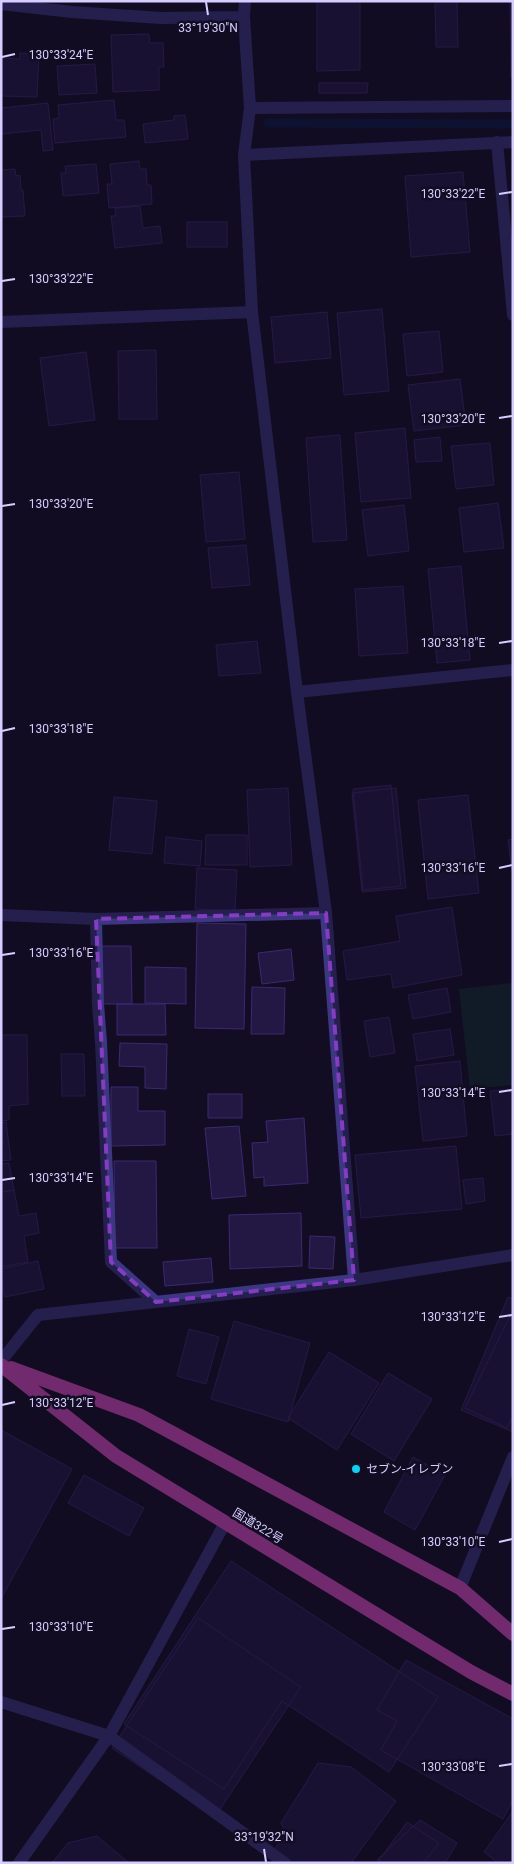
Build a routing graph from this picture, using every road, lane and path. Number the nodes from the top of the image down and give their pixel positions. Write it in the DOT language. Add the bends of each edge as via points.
graph roads {
  1 [pos="245,1"];
  2 [pos="1,4"];
  3 [pos="244,17"];
  4 [pos="513,106"];
  5 [pos="250,108"];
  6 [pos="497,142"];
  7 [pos="513,142"];
  8 [pos="244,155"];
  9 [pos="252,312"];
  10 [pos="513,315"];
  11 [pos="1,322"];
  12 [pos="513,670"];
  13 [pos="297,692"];
  14 [pos="326,913"];
  15 [pos="1,916"];
  16 [pos="96,919"];
  17 [pos="513,1256"];
  18 [pos="354,1280"];
  19 [pos="156,1302"];
  20 [pos="1,1363"];
  21 [pos="513,1457"];
  22 [pos="225,1523"];
  23 [pos="460,1588"];
  24 [pos="513,1634"];
  25 [pos="513,1694"];
  26 [pos="1,1702"];
  27 [pos="109,1736"];
  28 [pos="19,1863"];
  29 [pos="285,1863"];
  1 -- 3 [label="street"];
  2 -- 3 [label="street" via="161,18"];
  3 -- 5 [label="street"];
  4 -- 5 [label="street"];
  5 -- 8 [label="street"];
  6 -- 7 [label="street"];
  6 -- 8 [label="street"];
  6 -- 10 [label="street"];
  8 -- 9 [label="street"];
  9 -- 11 [label="street"];
  9 -- 13 [label="street"];
  12 -- 13 [label="street"];
  13 -- 14 [label="street"];
  14 -- 16 [label="street"];
  14 -- 18 [label="street"];
  15 -- 16 [label="street"];
  16 -- 19 [label="street" via="111,1262"];
  17 -- 18 [label="street"];
  18 -- 19 [label="street"];
  19 -- 20 [label="street" via="38,1316"];
  20 -- 22 [label="highway, 国道322号" via="116,1456"];
  20 -- 23 [label="highway" via="139,1415"];
  21 -- 23 [label="street"];
  22 -- 25 [label="highway, 国道322号"];
  22 -- 27 [label="street"];
  23 -- 24 [label="highway"];
  26 -- 27 [label="street"];
  27 -- 28 [label="street"];
  27 -- 29 [label="street"];
}
